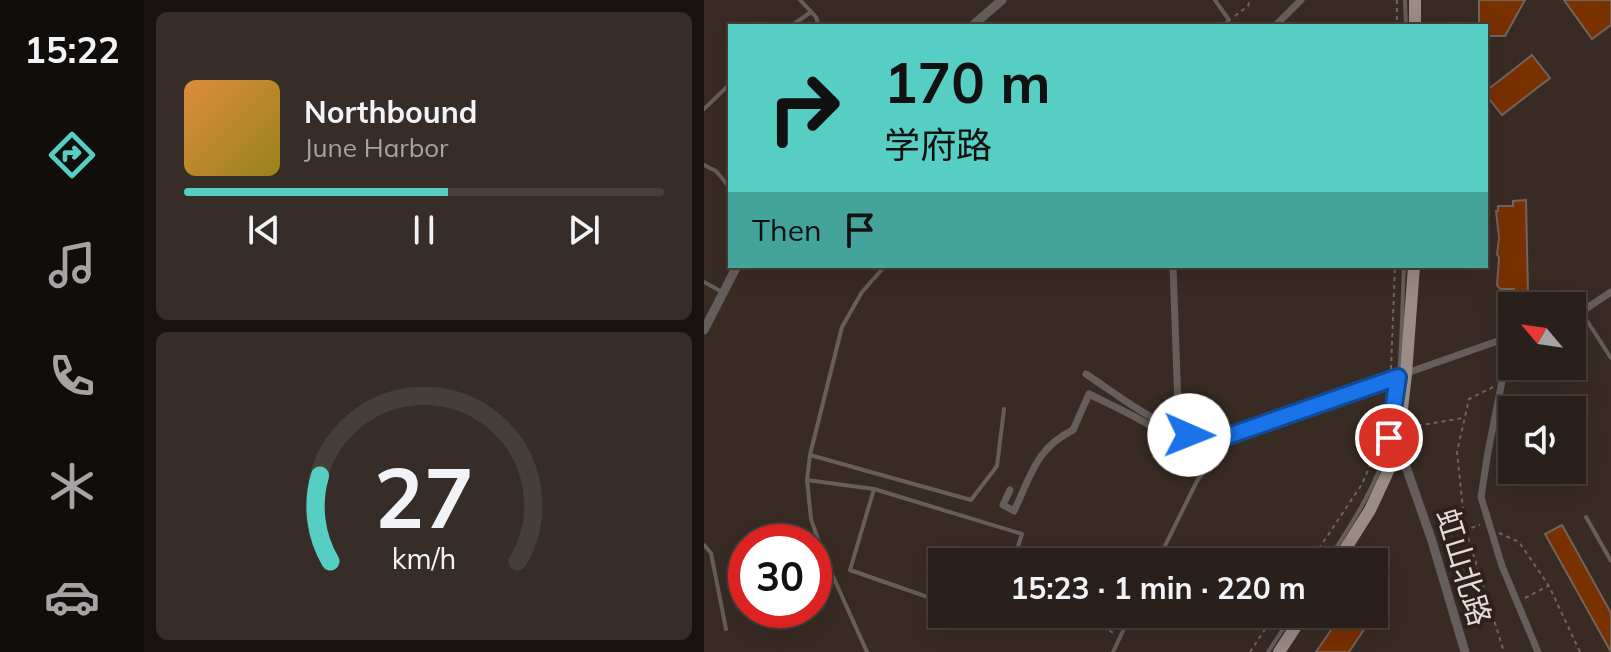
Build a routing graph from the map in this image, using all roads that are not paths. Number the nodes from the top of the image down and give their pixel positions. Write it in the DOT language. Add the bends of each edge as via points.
graph roads {
  1 [pos="800,0"];
  2 [pos="1002,0"];
  3 [pos="1215,0"];
  4 [pos="1301,0"];
  5 [pos="1405,0"];
  6 [pos="1415,0"];
  7 [pos="811,12"];
  8 [pos="794,24"];
  9 [pos="818,24"];
  10 [pos="974,24"];
  11 [pos="1226,24"];
  12 [pos="1277,24"];
  13 [pos="1406,24"];
  14 [pos="1415,24"];
  15 [pos="728,86"];
  16 [pos="704,109"];
  17 [pos="704,165"];
  18 [pos="728,186"];
  19 [pos="736,268"];
  20 [pos="883,268"];
  21 [pos="1173,268"];
  22 [pos="1404,268"];
  23 [pos="1414,268"];
  24 [pos="704,282"];
  25 [pos="722,292"];
  26 [pos="1611,292"];
  27 [pos="1586,310"];
  28 [pos="1586,319"];
  29 [pos="704,330"];
  30 [pos="1498,339"];
  31 [pos="1611,358"];
  32 [pos="1086,374"];
  33 [pos="1398,376"];
  34 [pos="1503,380"];
  35 [pos="1004,409"];
  36 [pos="1176,430"];
  37 [pos="1228,436"];
  38 [pos="1397,452"];
  39 [pos="810,455"];
  40 [pos="807,480"];
  41 [pos="874,489"];
  42 [pos="1010,490"];
  43 [pos="1586,517"];
  44 [pos="704,545"];
  45 [pos="1018,548"];
  46 [pos="1164,548"];
  47 [pos="1336,548"];
  48 [pos="1346,548"];
  49 [pos="1611,561"];
  50 [pos="928,597"];
  51 [pos="1124,628"];
  52 [pos="1284,628"];
  53 [pos="1295,628"];
  54 [pos="726,629"];
  55 [pos="867,652"];
  56 [pos="1113,652"];
  57 [pos="1268,652"];
  58 [pos="1279,652"];
  59 [pos="1465,652"];
  60 [pos="1538,652"];
  1 -- 7 [label="lane"];
  2 -- 10 [label="street"];
  3 -- 11 [label="lane" via="1229,20"];
  4 -- 12 [label="street"];
  5 -- 13 [label="lane"];
  6 -- 14 [label="main road"];
  7 -- 8 [label="lane"];
  7 -- 9 [label="lane"];
  15 -- 16 [label="lane"];
  17 -- 18 [label="lane"];
  19 -- 25 [label="street"];
  20 -- 39 [label="lane" via="842,327"];
  21 -- 36 [label="street"];
  22 -- 33 [label="lane"];
  23 -- 33 [label="main road"];
  24 -- 25 [label="lane"];
  25 -- 29 [label="street"];
  26 -- 27 [label="street"];
  28 -- 31 [label="lane"];
  30 -- 33 [label="street"];
  32 -- 36 [label="street"];
  33 -- 37 [label="street"];
  33 -- 38 [label="main road"];
  33 -- 47 [label="lane" via="1384,460"];
  34 -- 60 [label="street" via="1481,497 1502,566"];
  35 -- 39 [label="lane" via="997,466 971,500"];
  36 -- 37 [label="street"];
  37 -- 42 [label="street" via="1207,454 1189,456 1132,415 1089,394 1073,430 1054,440 1037,462 1014,511 1003,505"];
  37 -- 46 [label="lane" via="1197,481"];
  38 -- 48 [label="main road"];
  38 -- 59 [label="street, 虹山北路" via="1432,541"];
  39 -- 40 [label="lane"];
  40 -- 41 [label="lane"];
  40 -- 55 [label="lane" via="811,519 823,554"];
  41 -- 45 [label="lane" via="1022,534"];
  41 -- 50 [label="lane" via="850,570"];
  43 -- 49 [label="lane"];
  44 -- 54 [label="lane" via="711,553"];
  51 -- 56 [label="lane"];
  52 -- 57 [label="lane"];
  53 -- 58 [label="main road"];
}
